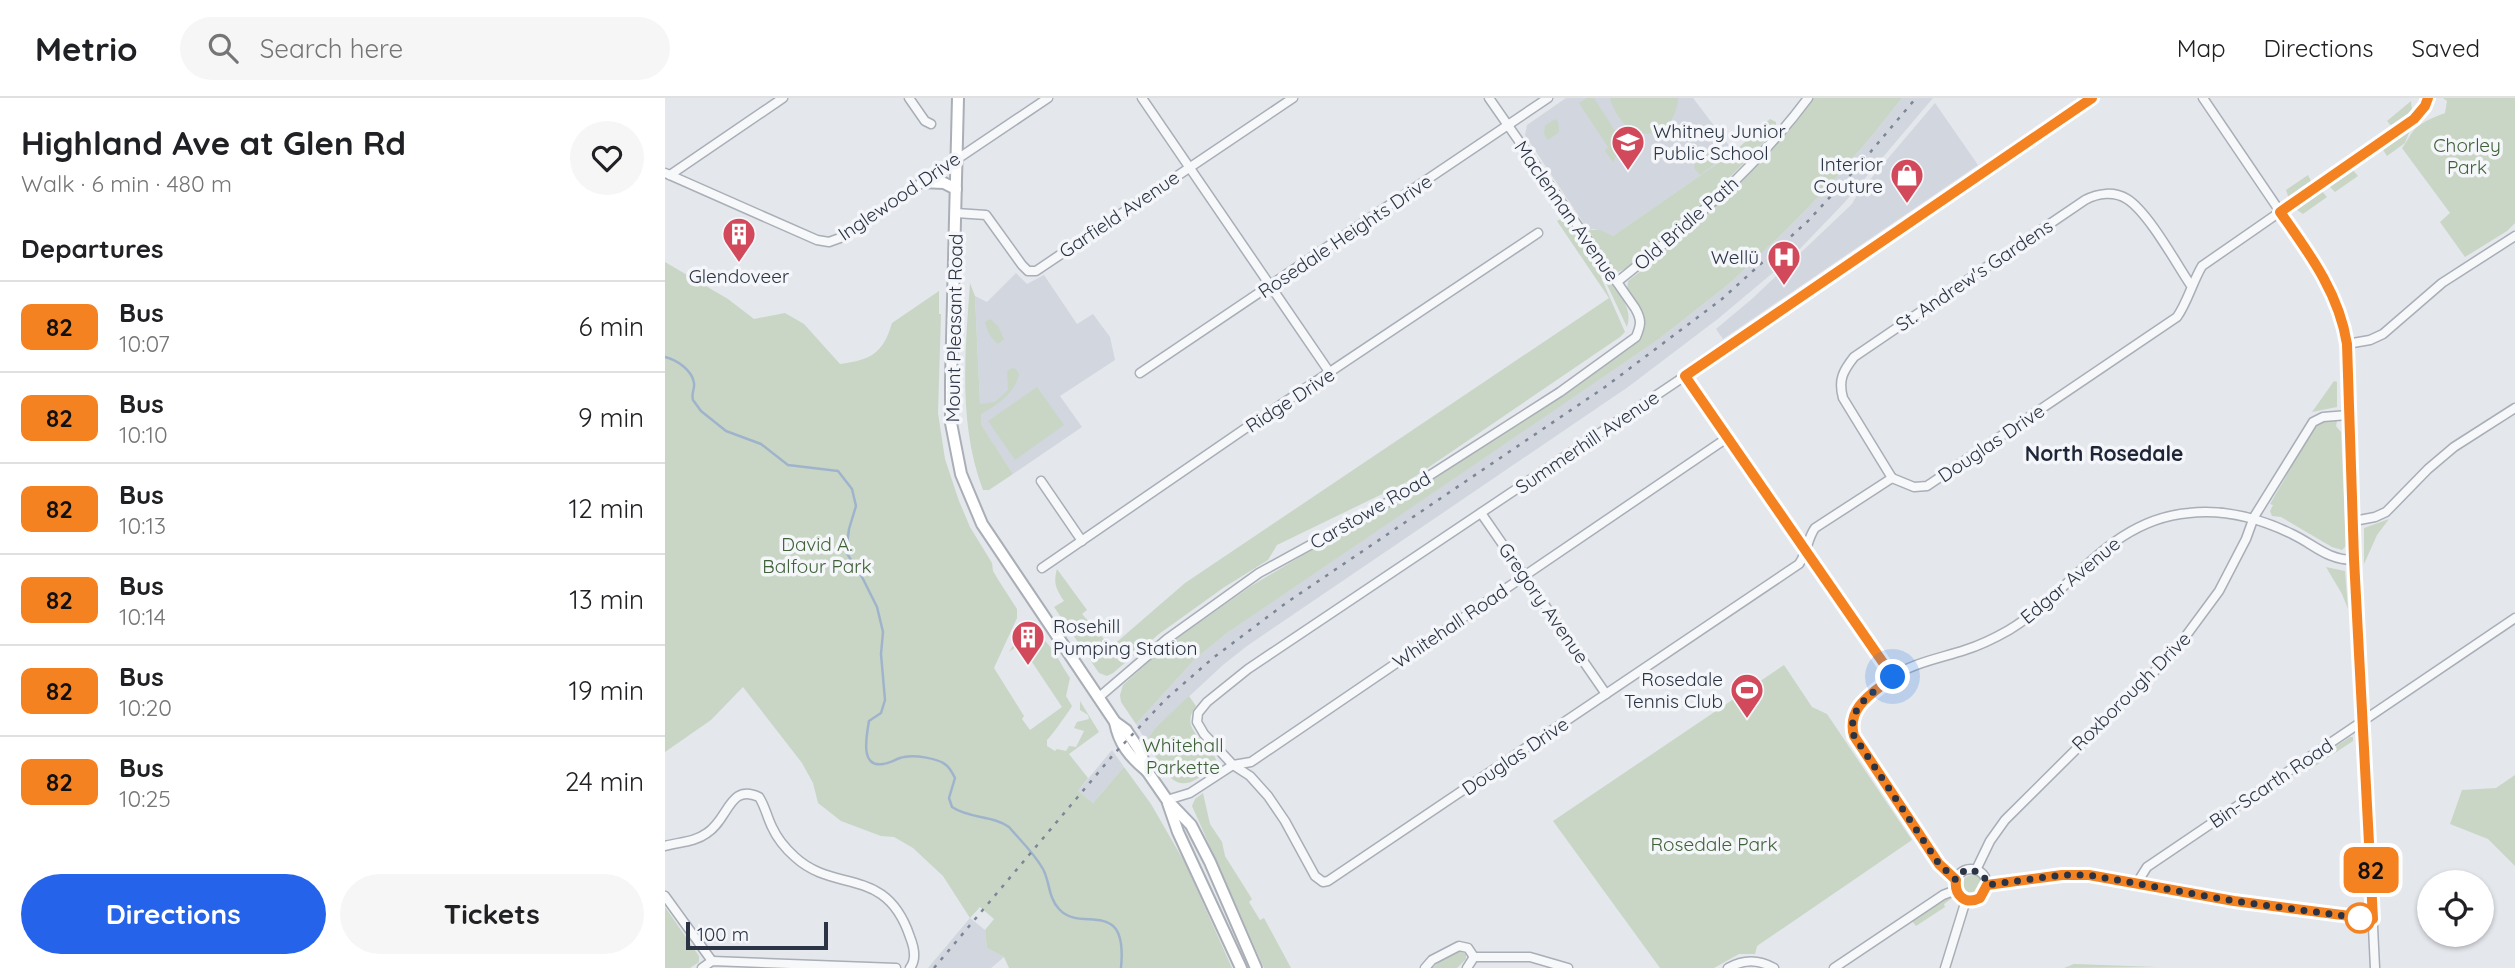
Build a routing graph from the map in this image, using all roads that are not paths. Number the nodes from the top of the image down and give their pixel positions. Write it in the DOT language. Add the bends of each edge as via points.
graph roads {
  1 [pos="783,98"];
  2 [pos="909,98"];
  3 [pos="958,98"];
  4 [pos="1048,98"];
  5 [pos="1142,98"];
  6 [pos="1293,98"];
  7 [pos="1489,98"];
  8 [pos="1548,98"];
  9 [pos="1808,98"];
  10 [pos="2092,98"];
  11 [pos="2203,98"];
  12 [pos="2428,98"];
  13 [pos="931,124"];
  14 [pos="1508,126"];
  15 [pos="958,157"];
  16 [pos="1189,167"];
  17 [pos="668,174"];
  18 [pos="922,182"];
  19 [pos="956,189"];
  20 [pos="956,212"];
  21 [pos="2280,212"];
  22 [pos="1538,233"];
  23 [pos="2515,236"];
  24 [pos="1617,282"];
  25 [pos="2190,285"];
  26 [pos="1272,286"];
  27 [pos="1641,325"];
  28 [pos="2347,344"];
  29 [pos="1140,373"];
  30 [pos="1330,373"];
  31 [pos="1685,376"];
  32 [pos="2515,408"];
  33 [pos="2348,415"];
  34 [pos="1727,438"];
  35 [pos="1892,478"];
  36 [pos="1041,481"];
  37 [pos="1481,513"];
  38 [pos="2254,517"];
  39 [pos="2354,521"];
  40 [pos="1082,541"];
  41 [pos="1807,552"];
  42 [pos="2354,559"];
  43 [pos="1042,568"];
  44 [pos="1525,576"];
  45 [pos="2515,618"];
  46 [pos="1893,677"];
  47 [pos="1606,694"];
  48 [pos="1098,698"];
  49 [pos="2364,720"];
  50 [pos="1233,765"];
  51 [pos="1167,800"];
  52 [pos="665,846"];
  53 [pos="1976,870"];
  54 [pos="1956,880"];
  55 [pos="2137,883"];
  56 [pos="1987,885"];
  57 [pos="1956,890"];
  58 [pos="665,895"];
  59 [pos="1966,900"];
  60 [pos="2373,919"];
  61 [pos="1474,957"];
  62 [pos="712,961"];
  63 [pos="702,968"];
  64 [pos="895,968"];
  65 [pos="910,968"];
  66 [pos="1241,968"];
  67 [pos="1256,968"];
  68 [pos="1425,968"];
  69 [pos="1467,968"];
  70 [pos="1568,968"];
  71 [pos="1728,968"];
  72 [pos="1774,968"];
  73 [pos="1834,968"];
  74 [pos="1945,968"];
  75 [pos="2375,968"];
  1 -- 17 [label="street"];
  2 -- 13 [label="street"];
  3 -- 15 [label="main road, Mount Pleasant Road"];
  4 -- 15 [label="street, Inglewood Drive"];
  5 -- 16 [label="street"];
  6 -- 16 [label="street, Garfield Avenue"];
  7 -- 14 [label="street, Maclennan Avenue"];
  8 -- 14 [label="street, Rosedale Heights Drive"];
  9 -- 24 [label="street, Old Bridle Path" via="1786,127 1699,216"];
  10 -- 31 [label="street, Summerhill Avenue"];
  11 -- 21 [label="street"];
  12 -- 21 [label="street, Douglas Drive" via="2414,119"];
  14 -- 24 [label="street, Maclennan Avenue"];
  14 -- 26 [label="street, Rosedale Heights Drive"];
  15 -- 18 [label="street, Inglewood Drive"];
  15 -- 19 [label="main road, Mount Pleasant Road"];
  16 -- 20 [label="street, Garfield Avenue" via="1036,271 1022,265 986,215"];
  16 -- 26 [label="street"];
  17 -- 18 [label="street, Inglewood Drive" via="829,242"];
  18 -- 19 [label="main road"];
  19 -- 20 [label="main road, Mount Pleasant Road"];
  20 -- 48 [label="main road, Mount Pleasant Road" via="951,423 961,474 982,524"];
  21 -- 25 [label="street, Douglas Drive" via="2201,266"];
  21 -- 28 [label="street" via="2327,283"];
  22 -- 30 [label="street, Ridge Drive"];
  23 -- 28 [label="street" via="2442,283 2383,334"];
  24 -- 27 [label="street, Maclennan Avenue"];
  25 -- 35 [label="street, Douglas Drive" via="2177,317 1948,473 1927,486 1914,487"];
  25 -- 35 [label="street, St. Andrew's Gardens" via="2146,219 2126,199 2101,194 2085,200 1854,357 1843,372 1843,398"];
  26 -- 29 [label="street, Rosedale Heights Drive"];
  26 -- 30 [label="street"];
  27 -- 48 [label="street, Carstowe Road" via="1628,345 1560,392 1385,505 1259,573 1167,639"];
  28 -- 33 [label="street"];
  30 -- 40 [label="street, Ridge Drive"];
  31 -- 34 [label="street"];
  31 -- 37 [label="street, Summerhill Avenue"];
  32 -- 39 [label="street" via="2454,447 2386,512"];
  33 -- 38 [label="street, Roxborough Drive" via="2313,422"];
  33 -- 39 [label="street"];
  34 -- 41 [label="street"];
  34 -- 44 [label="street, Whitehall Road"];
  35 -- 41 [label="street, Douglas Drive" via="1815,528"];
  36 -- 40 [label="street"];
  37 -- 44 [label="street, Gregory Avenue"];
  37 -- 50 [label="street, Summerhill Avenue" via="1248,669 1201,708 1197,722"];
  38 -- 42 [label="street, Edgar Avenue" via="2332,558"];
  38 -- 46 [label="street, Edgar Avenue" via="2205,512 2151,521 2102,549 2014,627 1986,643"];
  38 -- 53 [label="street, Roxborough Drive" via="2220,591 2193,629 2005,820"];
  39 -- 42 [label="street"];
  40 -- 43 [label="street, Ridge Drive"];
  41 -- 46 [label="street"];
  41 -- 47 [label="street, Douglas Drive" via="1773,583"];
  42 -- 49 [label="street"];
  44 -- 47 [label="street, Gregory Avenue"];
  44 -- 50 [label="street, Whitehall Road" via="1251,762"];
  45 -- 49 [label="street, Bin-Scarth Road"];
  46 -- 54 [label="street, Edgar Avenue" via="1856,710 1851,725 1854,736 1939,864"];
  47 -- 50 [label="street, Douglas Drive" via="1323,882 1309,868 1268,796"];
  48 -- 51 [label="main road, Mount Pleasant Road" via="1126,730"];
  49 -- 55 [label="street, Bin-Scarth Road" via="2147,867"];
  49 -- 60 [label="street"];
  50 -- 51 [label="street, Whitehall Road" via="1190,793"];
  51 -- 66 [label="main road, Mount Pleasant Road"];
  51 -- 67 [label="main road, Mount Pleasant Road" via="1191,825"];
  52 -- 65 [label="street" via="709,832 725,816 733,798 747,793 759,797 775,834 796,858 827,875 872,888 891,904 913,944"];
  53 -- 54 [label="street" via="1966,870"];
  53 -- 56 [label="street"];
  54 -- 57 [label="street"];
  55 -- 56 [label="street" via="2076,875"];
  55 -- 60 [label="street"];
  56 -- 59 [label="street" via="1980,898"];
  57 -- 59 [label="street"];
  57 -- 73 [label="street"];
  58 -- 62 [label="street"];
  59 -- 74 [label="street"];
  60 -- 75 [label="street"];
  61 -- 68 [label="street" via="1468,948 1459,946"];
  61 -- 69 [label="street"];
  61 -- 70 [label="street" via="1530,957"];
  62 -- 63 [label="street"];
  62 -- 64 [label="street"];
  71 -- 72 [label="street" via="1751,961"];
}
